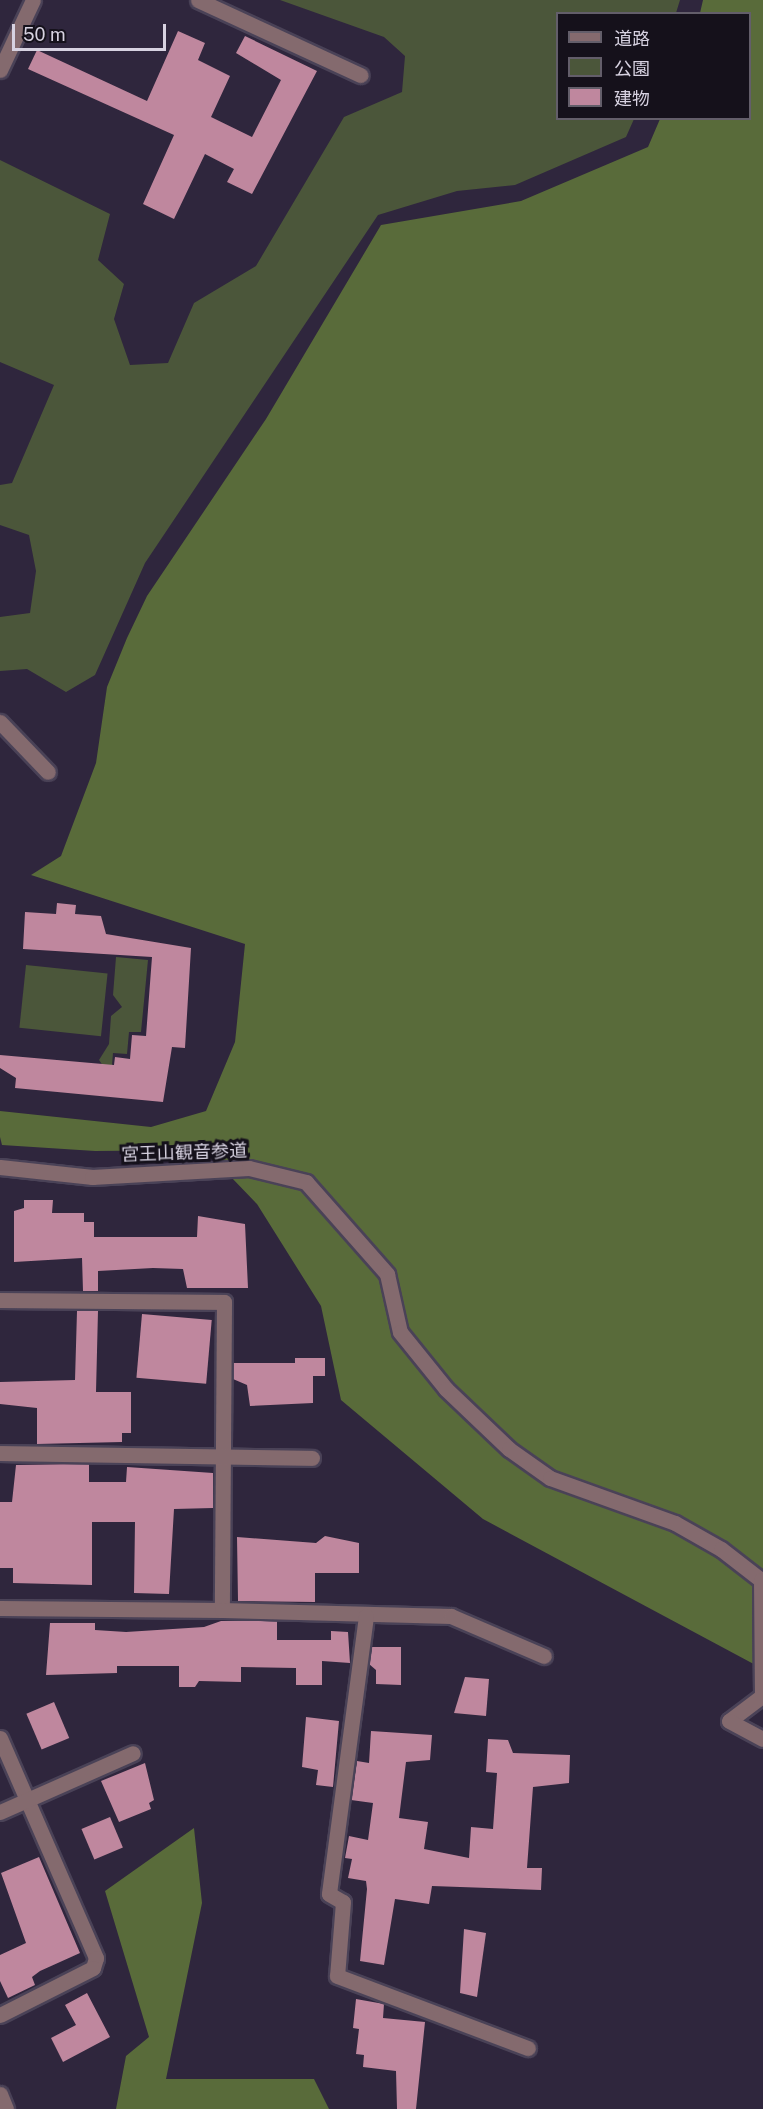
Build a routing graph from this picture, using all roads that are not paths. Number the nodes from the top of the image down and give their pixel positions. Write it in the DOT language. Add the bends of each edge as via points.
graph roads {
  1 [pos="33,0"];
  2 [pos="198,0"];
  3 [pos="0,70"];
  4 [pos="360,75"];
  5 [pos="0,722"];
  6 [pos="48,772"];
  7 [pos="0,1167"];
  8 [pos="0,1300"];
  9 [pos="0,1453"];
  10 [pos="223,1457"];
  11 [pos="312,1458"];
  12 [pos="0,1608"];
  13 [pos="222,1610"];
  14 [pos="366,1616"];
  15 [pos="544,1656"];
  16 [pos="0,1738"];
  17 [pos="763,1739"];
  18 [pos="134,1753"];
  19 [pos="28,1799"];
  20 [pos="0,1812"];
  21 [pos="0,2015"];
  22 [pos="528,2048"];
  23 [pos="0,2094"];
  24 [pos="6,2109"];
  1 -- 3 [label="street"];
  2 -- 4 [label="street"];
  5 -- 6 [label="street"];
  7 -- 17 [label="street, 宮王山観音参道" via="93,1177 249,1168 306,1182 387,1274 400,1332 446,1389 509,1449 550,1478 675,1523 721,1549 760,1580 762,1695 729,1721"];
  8 -- 10 [label="street" via="224,1302"];
  9 -- 10 [label="street"];
  10 -- 11 [label="street"];
  10 -- 13 [label="street"];
  12 -- 13 [label="street"];
  13 -- 14 [label="street"];
  14 -- 15 [label="street" via="451,1616"];
  14 -- 22 [label="street" via="329,1894 343,1902 337,1976"];
  16 -- 19 [label="street"];
  18 -- 19 [label="street"];
  19 -- 20 [label="street"];
  19 -- 21 [label="street" via="96,1958 93,1968"];
  23 -- 24 [label="street"];
}
